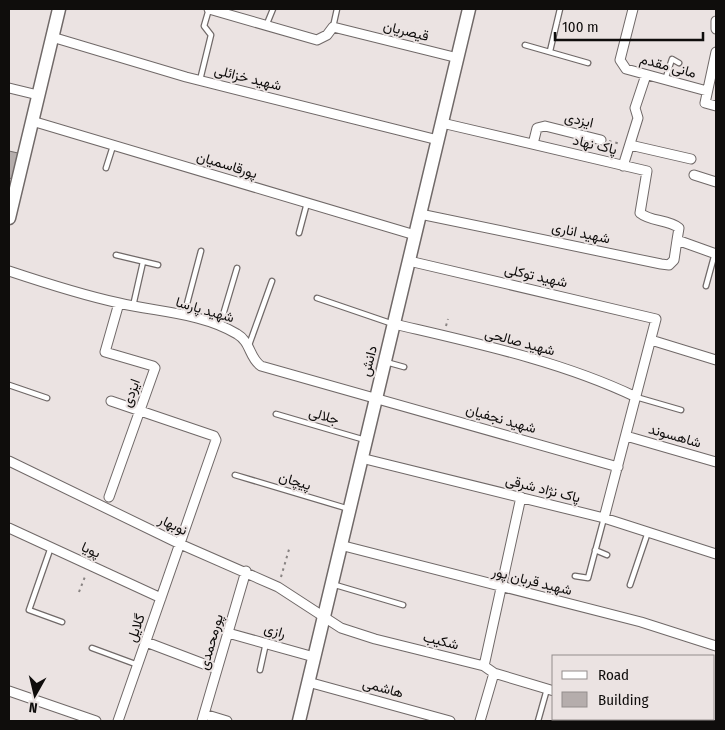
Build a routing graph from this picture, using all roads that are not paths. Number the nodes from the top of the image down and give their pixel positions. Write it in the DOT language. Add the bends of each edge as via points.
graph roads {
  1 [pos="59,9"];
  2 [pos="209,9"];
  3 [pos="273,9"];
  4 [pos="337,9"];
  5 [pos="469,9"];
  6 [pos="560,9"];
  7 [pos="633,9"];
  8 [pos="716,21"];
  9 [pos="266,26"];
  10 [pos="333,27"];
  11 [pos="716,29"];
  12 [pos="52,37"];
  13 [pos="525,45"];
  14 [pos="550,51"];
  15 [pos="716,52"];
  16 [pos="458,58"];
  17 [pos="588,63"];
  18 [pos="679,63"];
  19 [pos="646,75"];
  20 [pos="200,80"];
  21 [pos="665,80"];
  22 [pos="9,88"];
  23 [pos="707,91"];
  24 [pos="38,95"];
  25 [pos="716,106"];
  26 [pos="32,121"];
  27 [pos="442,123"];
  28 [pos="438,140"];
  29 [pos="601,140"];
  30 [pos="533,144"];
  31 [pos="630,145"];
  32 [pos="114,146"];
  33 [pos="691,159"];
  34 [pos="624,166"];
  35 [pos="106,168"];
  36 [pos="694,175"];
  37 [pos="716,182"];
  38 [pos="11,196"];
  39 [pos="307,203"];
  40 [pos="420,214"];
  41 [pos="9,218"];
  42 [pos="300,232"];
  43 [pos="415,235"];
  44 [pos="677,240"];
  45 [pos="201,251"];
  46 [pos="716,253"];
  47 [pos="116,255"];
  48 [pos="409,261"];
  49 [pos="143,262"];
  50 [pos="158,265"];
  51 [pos="237,268"];
  52 [pos="9,271"];
  53 [pos="272,281"];
  54 [pos="706,286"];
  55 [pos="317,298"];
  56 [pos="119,303"];
  57 [pos="133,306"];
  58 [pos="184,316"];
  59 [pos="394,324"];
  60 [pos="220,327"];
  61 [pos="651,340"];
  62 [pos="249,345"];
  63 [pos="716,360"];
  64 [pos="384,362"];
  65 [pos="404,366"];
  66 [pos="9,386"];
  67 [pos="376,397"];
  68 [pos="636,397"];
  69 [pos="47,398"];
  70 [pos="111,401"];
  71 [pos="681,410"];
  72 [pos="139,412"];
  73 [pos="276,414"];
  74 [pos="626,436"];
  75 [pos="366,440"];
  76 [pos="361,458"];
  77 [pos="716,462"];
  78 [pos="10,463"];
  79 [pos="618,467"];
  80 [pos="235,475"];
  81 [pos="521,497"];
  82 [pos="109,498"];
  83 [pos="349,509"];
  84 [pos="604,518"];
  85 [pos="9,528"];
  86 [pos="648,532"];
  87 [pos="180,544"];
  88 [pos="340,545"];
  89 [pos="51,548"];
  90 [pos="596,550"];
  91 [pos="716,554"];
  92 [pos="607,555"];
  93 [pos="246,571"];
  94 [pos="575,576"];
  95 [pos="331,584"];
  96 [pos="630,585"];
  97 [pos="501,588"];
  98 [pos="161,598"];
  99 [pos="403,605"];
  100 [pos="323,617"];
  101 [pos="62,622"];
  102 [pos="228,633"];
  103 [pos="146,642"];
  104 [pos="266,643"];
  105 [pos="716,646"];
  106 [pos="92,648"];
  107 [pos="314,657"];
  108 [pos="138,664"];
  109 [pos="484,666"];
  110 [pos="217,669"];
  111 [pos="260,670"];
  112 [pos="494,673"];
  113 [pos="308,682"];
  114 [pos="551,690"];
  115 [pos="9,691"];
  116 [pos="203,718"];
  117 [pos="96,721"];
  118 [pos="118,721"];
  119 [pos="227,721"];
  120 [pos="299,721"];
  121 [pos="450,721"];
  122 [pos="480,721"];
  123 [pos="538,721"];
  1 -- 12 [label="street"];
  2 -- 9 [label="street"];
  2 -- 20 [label="lane" via="204,26 211,35"];
  3 -- 9 [label="lane"];
  4 -- 10 [label="lane"];
  5 -- 16 [label="street, دانش"];
  6 -- 14 [label="lane"];
  7 -- 19 [label="street, مانی مقدم" via="620,60 626,69"];
  8 -- 11 [label="street"];
  9 -- 10 [label="street" via="317,40"];
  10 -- 16 [label="street, قیصریان"];
  12 -- 20 [label="street, شهید خزائلی"];
  12 -- 24 [label="street"];
  13 -- 14 [label="lane"];
  14 -- 17 [label="lane"];
  15 -- 23 [label="street"];
  16 -- 27 [label="street, دانش"];
  18 -- 21 [label="lane" via="672,59"];
  19 -- 21 [label="street, مانی مقدم"];
  19 -- 31 [label="street" via="635,108 638,118"];
  20 -- 28 [label="street, شهید خزائلی"];
  21 -- 23 [label="street, مانی مقدم"];
  22 -- 24 [label="street"];
  23 -- 25 [label="street" via="705,103"];
  24 -- 26 [label="street"];
  26 -- 32 [label="street, پورقاسمیان"];
  26 -- 38 [label="street"];
  27 -- 28 [label="street, دانش"];
  27 -- 30 [label="street, پاک نهاد"];
  28 -- 40 [label="street, دانش"];
  29 -- 30 [label="street, ایزدی" via="545,126 537,128"];
  30 -- 34 [label="street, پاک نهاد"];
  31 -- 33 [label="street"];
  31 -- 34 [label="street"];
  32 -- 35 [label="lane"];
  32 -- 39 [label="street, پورقاسمیان"];
  34 -- 44 [label="street, پاک نهاد" via="647,171 640,213 645,218 674,224 679,228"];
  36 -- 37 [label="street"];
  38 -- 41 [label="street"];
  39 -- 42 [label="lane"];
  39 -- 43 [label="street, پورقاسمیان"];
  40 -- 43 [label="street, دانش"];
  40 -- 44 [label="street, شهید اناری" via="669,265 674,260"];
  43 -- 48 [label="street, دانش"];
  44 -- 46 [label="street"];
  45 -- 58 [label="lane"];
  46 -- 54 [label="lane"];
  47 -- 49 [label="lane"];
  48 -- 59 [label="street, دانش"];
  48 -- 61 [label="street, شهید توکلی" via="656,319"];
  49 -- 50 [label="lane"];
  49 -- 57 [label="lane"];
  51 -- 60 [label="lane"];
  52 -- 56 [label="street, شهید پارسا"];
  53 -- 62 [label="lane"];
  55 -- 59 [label="lane"];
  56 -- 57 [label="street, شهید پارسا"];
  56 -- 72 [label="street, ایزدی" via="105,352 155,367"];
  57 -- 58 [label="street, شهید پارسا"];
  58 -- 60 [label="street, شهید پارسا"];
  59 -- 64 [label="street, دانش"];
  59 -- 68 [label="street, شهید صالحی" via="563,368"];
  60 -- 62 [label="street, شهید پارسا" via="238,334"];
  61 -- 63 [label="street"];
  61 -- 68 [label="street"];
  62 -- 67 [label="street, شهید پارسا" via="254,361 261,366"];
  64 -- 65 [label="lane"];
  64 -- 67 [label="street, دانش"];
  66 -- 69 [label="lane"];
  67 -- 75 [label="street, دانش"];
  67 -- 79 [label="street, شهید نجفیان"];
  68 -- 71 [label="lane"];
  68 -- 74 [label="street"];
  70 -- 72 [label="street"];
  72 -- 82 [label="street, ایزدی"];
  72 -- 87 [label="street, گلایل" via="216,437"];
  73 -- 75 [label="lane, جلالی"];
  74 -- 77 [label="street, شاهسوند"];
  74 -- 79 [label="street"];
  75 -- 76 [label="street, دانش"];
  76 -- 81 [label="street, پاک نژاد شرقی"];
  76 -- 83 [label="street, دانش"];
  78 -- 87 [label="street, نوبهار"];
  79 -- 84 [label="street"];
  80 -- 83 [label="lane, پیچان"];
  81 -- 84 [label="street, پاک نژاد شرقی"];
  81 -- 97 [label="street"];
  83 -- 88 [label="street, دانش"];
  84 -- 86 [label="street, پاک نژاد شرقی"];
  84 -- 90 [label="lane"];
  85 -- 89 [label="street, پویا"];
  86 -- 91 [label="street, پاک نژاد شرقی"];
  86 -- 96 [label="lane"];
  87 -- 93 [label="street, نوبهار"];
  87 -- 98 [label="street, گلایل"];
  88 -- 95 [label="street, دانش"];
  88 -- 97 [label="street, شهید قربان پور"];
  89 -- 98 [label="street, پویا"];
  89 -- 101 [label="lane" via="29,610"];
  90 -- 92 [label="lane"];
  90 -- 94 [label="lane" via="588,578"];
  93 -- 100 [label="street, نوبهار" via="278,587"];
  93 -- 102 [label="street, پورمحمدی"];
  95 -- 99 [label="lane"];
  95 -- 100 [label="street, دانش"];
  97 -- 105 [label="street, شهید قربان پور" via="641,622"];
  97 -- 109 [label="street"];
  98 -- 103 [label="street, گلایل"];
  100 -- 107 [label="street, دانش"];
  100 -- 109 [label="street, شکیب" via="341,628 375,639"];
  102 -- 104 [label="street, رازی"];
  102 -- 110 [label="street, پورمحمدی"];
  103 -- 108 [label="street, گلایل"];
  103 -- 110 [label="street"];
  104 -- 107 [label="street, رازی"];
  104 -- 111 [label="lane"];
  106 -- 108 [label="lane"];
  107 -- 113 [label="street, دانش"];
  108 -- 118 [label="street, گلایل"];
  109 -- 112 [label="street, شکیب"];
  110 -- 116 [label="street, پورمحمدی"];
  112 -- 114 [label="street, شکیب"];
  112 -- 122 [label="street"];
  113 -- 120 [label="street, دانش"];
  113 -- 121 [label="street, هاشمی"];
  114 -- 123 [label="lane"];
  115 -- 117 [label="street"];
  116 -- 119 [label="street"];
}
